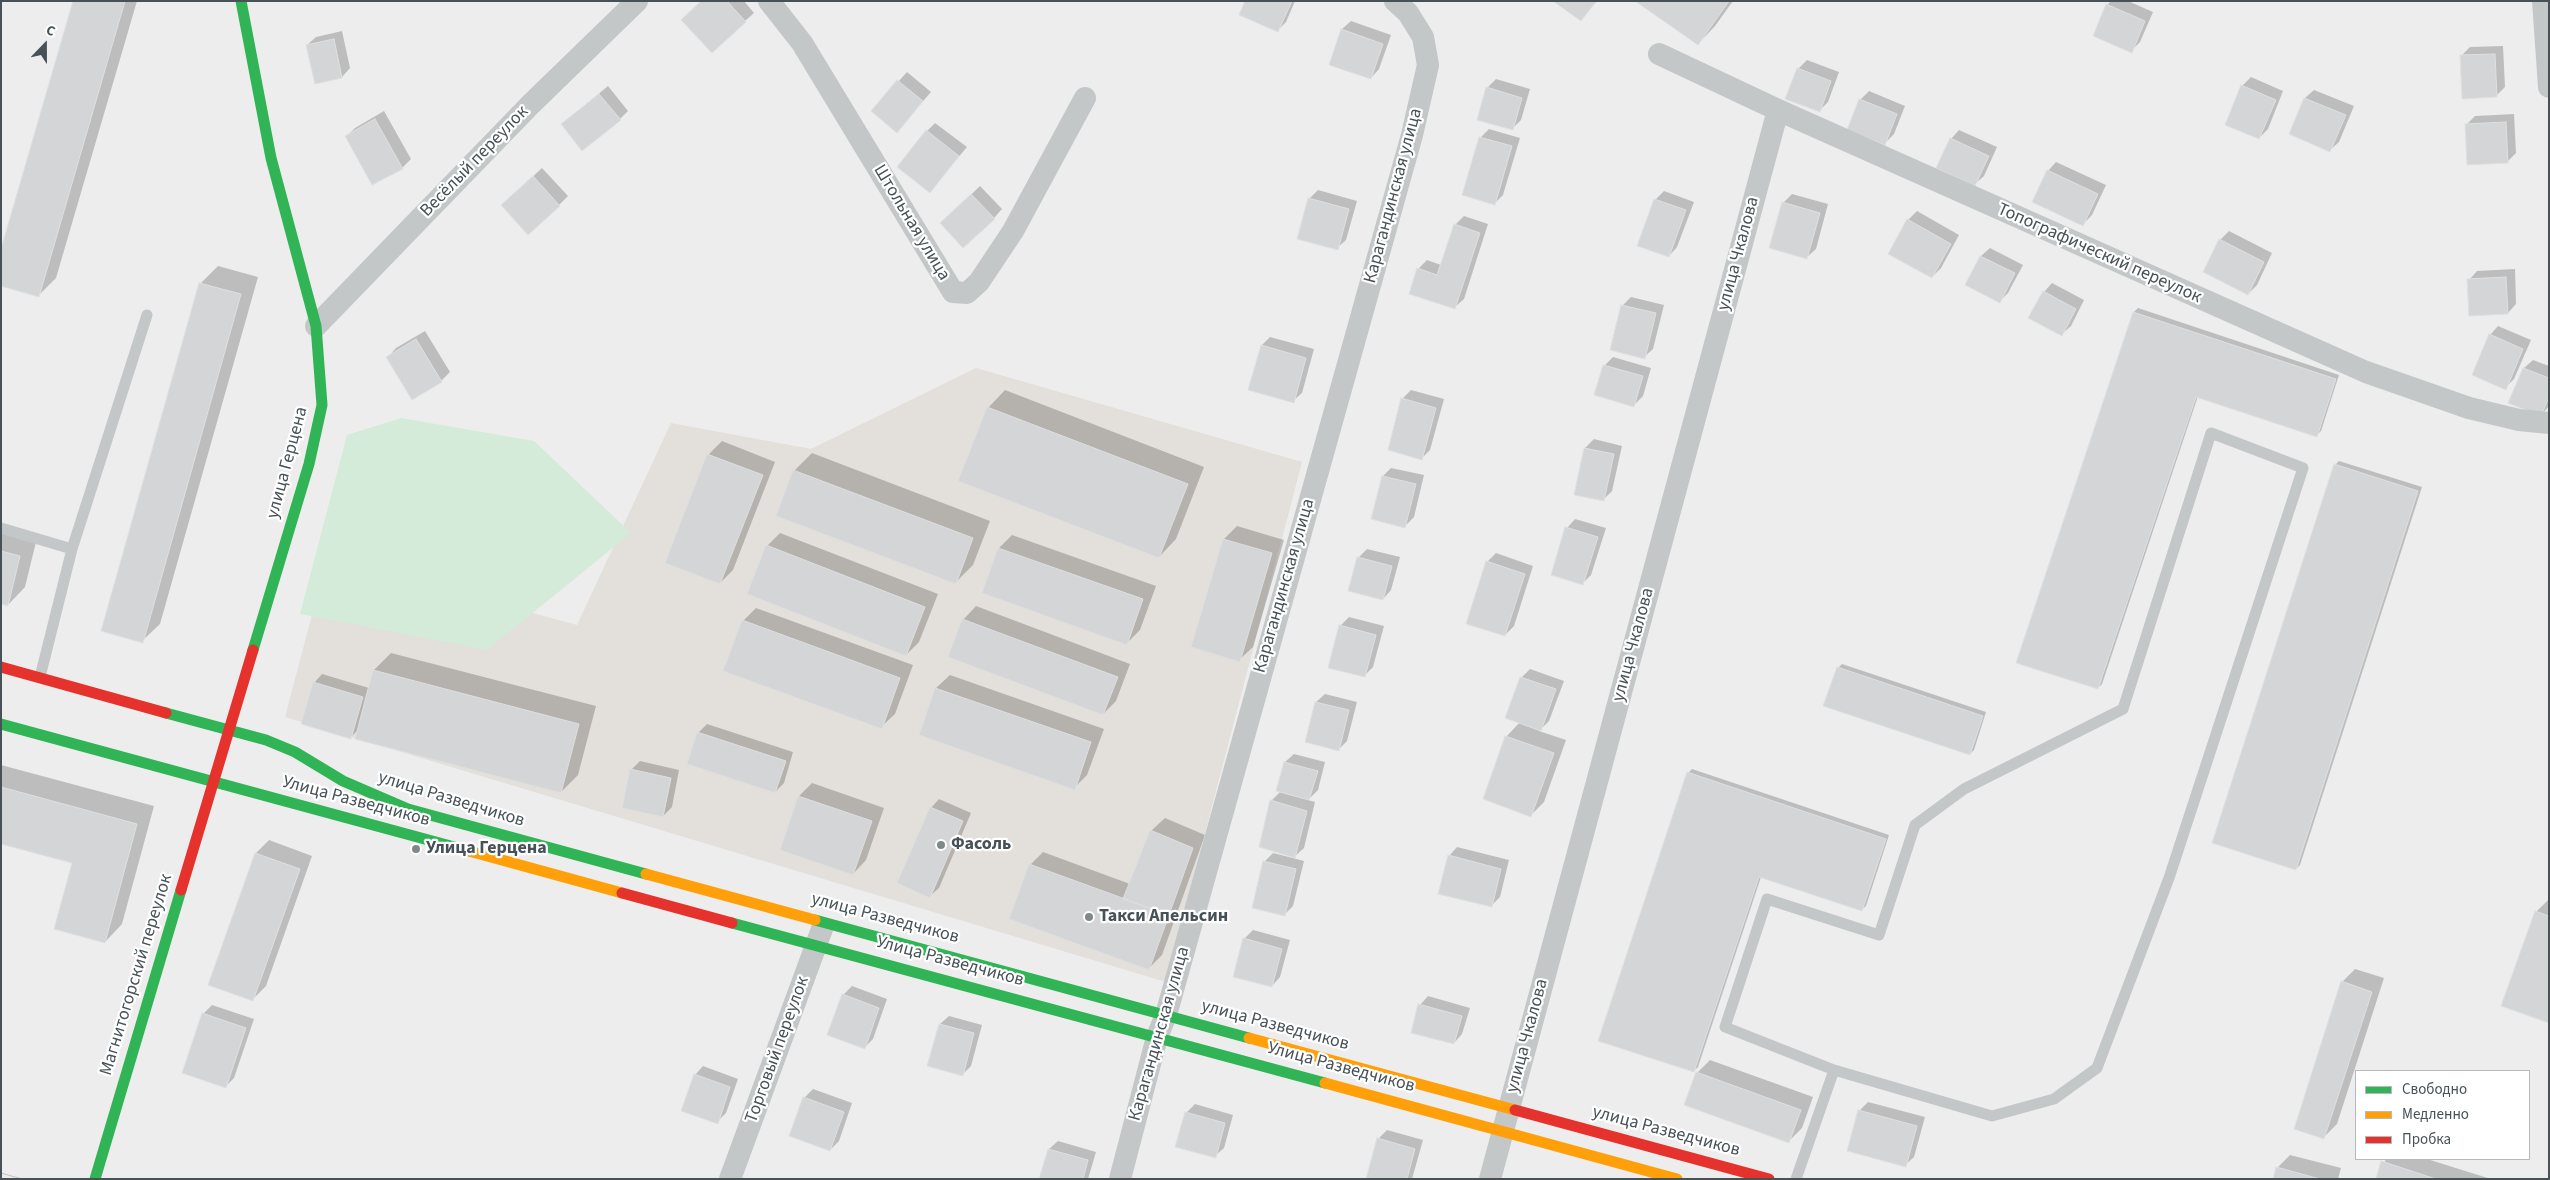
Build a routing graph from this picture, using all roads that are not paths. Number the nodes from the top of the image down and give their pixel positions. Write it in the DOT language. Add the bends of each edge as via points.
graph roads {
  1 [pos="241,1"];
  2 [pos="637,1"];
  3 [pos="769,1"];
  4 [pos="1395,1"];
  5 [pos="2543,1"];
  6 [pos="1659,54"];
  7 [pos="2549,87"];
  8 [pos="1085,98"];
  9 [pos="1778,110"];
  10 [pos="147,315"];
  11 [pos="316,326"];
  12 [pos="2549,423"];
  13 [pos="1,528"];
  14 [pos="72,549"];
  15 [pos="1,667"];
  16 [pos="40,678"];
  17 [pos="1,724"];
  18 [pos="229,728"];
  19 [pos="214,782"];
  20 [pos="824,921"];
  21 [pos="818,944"];
  22 [pos="1166,1015"];
  23 [pos="1157,1037"];
  24 [pos="1834,1070"];
  25 [pos="1509,1107"];
  26 [pos="1503,1130"];
  27 [pos="95,1179"];
  28 [pos="730,1179"];
  29 [pos="1120,1179"];
  30 [pos="1490,1179"];
  31 [pos="1677,1179"];
  32 [pos="1769,1179"];
  33 [pos="1796,1179"];
  1 -- 11 [label="main road, улица Герцена" via="272,158"];
  2 -- 11 [label="street, Весёлый переулок" via="530,105"];
  3 -- 8 [label="street, Штольная улица" via="802,43 953,292 967,292 979,282 1013,231"];
  4 -- 22 [label="street, Карагандинская улица" via="1408,13 1423,37 1428,65 1412,135"];
  5 -- 7 [label="street"];
  6 -- 9 [label="street, Топографический переулок"];
  9 -- 12 [label="street, Топографический переулок" via="2366,372 2469,408 2519,420"];
  9 -- 25 [label="street, улица Чкалова"];
  10 -- 14 [label="lane"];
  11 -- 18 [label="main road, улица Герцена" via="322,405 309,464"];
  13 -- 14 [label="lane"];
  14 -- 16 [label="lane"];
  15 -- 16 [label="main road, улица Разведчиков"];
  16 -- 18 [label="main road, улица Разведчиков"];
  17 -- 19 [label="main road"];
  18 -- 19 [label="main road, улица Герцена"];
  18 -- 20 [label="main road, улица Разведчиков" via="294,752 343,781 408,808"];
  19 -- 21 [label="main road, Улица Разведчиков"];
  19 -- 27 [label="main road, Магнитогорский переулок"];
  20 -- 21 [label="street, Торговый переулок"];
  20 -- 22 [label="main road, улица Разведчиков"];
  21 -- 23 [label="main road, Улица Разведчиков"];
  21 -- 28 [label="street, Торговый переулок"];
  22 -- 23 [label="street, Карагандинская улица"];
  22 -- 25 [label="main road, улица Разведчиков"];
  23 -- 26 [label="main road, Улица Разведчиков"];
  23 -- 29 [label="street, Карагандинская улица"];
  24 -- 24 [label="lane" via="1992,1116 2054,1099 2097,1068 2169,878 2304,468 2211,433 2124,709 1964,789 1915,825 1879,935 1767,899 1725,1027"];
  24 -- 33 [label="lane"];
  25 -- 26 [label="street, улица Чкалова"];
  25 -- 32 [label="main road, улица Разведчиков"];
  26 -- 30 [label="street, улица Чкалова"];
  26 -- 31 [label="main road, Улица Разведчиков"];
}
